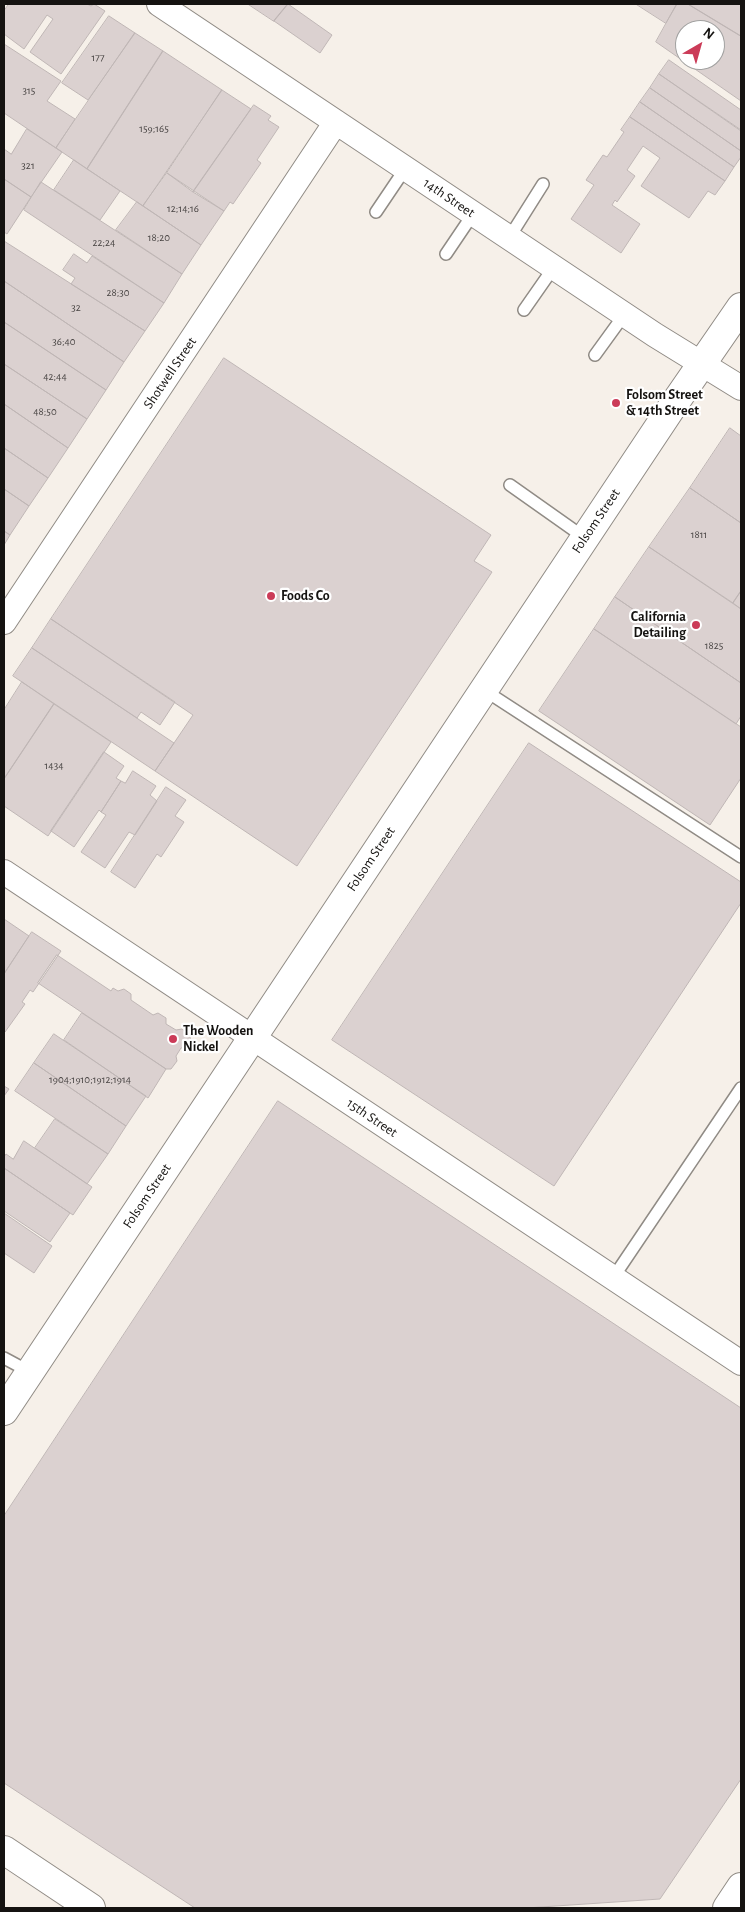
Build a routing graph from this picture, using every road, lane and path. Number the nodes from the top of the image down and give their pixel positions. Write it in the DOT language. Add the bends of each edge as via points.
graph roads {
  1 [pos="159,4"];
  2 [pos="336,122"];
  3 [pos="405,169"];
  4 [pos="543,184"];
  5 [pos="376,212"];
  6 [pos="473,214"];
  7 [pos="509,238"];
  8 [pos="446,254"];
  9 [pos="554,268"];
  10 [pos="741,307"];
  11 [pos="524,310"];
  12 [pos="624,315"];
  13 [pos="595,355"];
  14 [pos="701,364"];
  15 [pos="741,388"];
  16 [pos="510,485"];
  17 [pos="585,538"];
  18 [pos="4,622"];
  19 [pos="484,690"];
  20 [pos="741,857"];
  21 [pos="4,872"];
  22 [pos="252,1038"];
  23 [pos="741,1088"];
  24 [pos="613,1278"];
  25 [pos="4,1358"];
  26 [pos="741,1363"];
  27 [pos="30,1372"];
  28 [pos="4,1411"];
  29 [pos="4,1850"];
  30 [pos="741,1887"];
  31 [pos="91,1908"];
  32 [pos="727,1908"];
  1 -- 2 [label="street, 14th Street"];
  2 -- 3 [label="street, 14th Street"];
  2 -- 18 [label="street, Shotwell Street"];
  3 -- 5 [label="lane"];
  3 -- 6 [label="street, 14th Street"];
  4 -- 7 [label="lane"];
  6 -- 7 [label="street, 14th Street"];
  6 -- 8 [label="lane"];
  7 -- 9 [label="street, 14th Street"];
  9 -- 11 [label="lane"];
  9 -- 12 [label="street, 14th Street"];
  10 -- 14 [label="street, Folsom Street"];
  12 -- 13 [label="lane"];
  12 -- 14 [label="street, 14th Street"];
  14 -- 15 [label="street, 14th Street"];
  14 -- 17 [label="street, Folsom Street"];
  16 -- 17 [label="lane"];
  17 -- 19 [label="street, Folsom Street"];
  19 -- 20 [label="lane"];
  19 -- 22 [label="street, Folsom Street"];
  21 -- 22 [label="street, 15th Street"];
  22 -- 24 [label="street, 15th Street"];
  22 -- 27 [label="street, Folsom Street"];
  23 -- 24 [label="lane"];
  24 -- 26 [label="street, 15th Street"];
  25 -- 27 [label="lane"];
  27 -- 28 [label="street, Folsom Street"];
  29 -- 31 [label="street"];
  30 -- 32 [label="street"];
}
